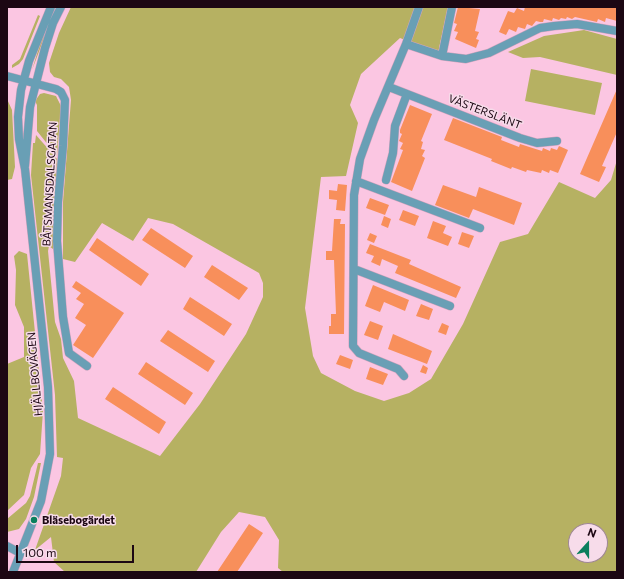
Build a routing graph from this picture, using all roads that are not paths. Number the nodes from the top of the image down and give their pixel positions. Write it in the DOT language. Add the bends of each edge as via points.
graph roads {
  1 [pos="51,7"];
  2 [pos="61,7"];
  3 [pos="419,7"];
  4 [pos="452,7"];
  5 [pos="617,31"];
  6 [pos="406,44"];
  7 [pos="442,56"];
  8 [pos="7,76"];
  9 [pos="23,80"];
  10 [pos="36,83"];
  11 [pos="389,87"];
  12 [pos="407,94"];
  13 [pos="556,140"];
  14 [pos="25,169"];
  15 [pos="386,180"];
  16 [pos="356,181"];
  17 [pos="480,228"];
  18 [pos="354,269"];
  19 [pos="450,306"];
  20 [pos="87,366"];
  21 [pos="404,376"];
  22 [pos="7,546"];
  23 [pos="20,553"];
  24 [pos="13,572"];
  1 -- 9 [label="street, HJÄLLBOVÄGEN"];
  2 -- 10 [label="street, HJÄLLBOVÄGEN" via="50,32"];
  3 -- 6 [label="street"];
  4 -- 7 [label="street"];
  5 -- 7 [label="street" via="577,24 540,28 478,57 466,60"];
  6 -- 7 [label="street"];
  6 -- 11 [label="street"];
  8 -- 9 [label="street"];
  9 -- 10 [label="street"];
  9 -- 14 [label="street, HJÄLLBOVÄGEN" via="18,107 18,127"];
  10 -- 14 [label="street, HJÄLLBOVÄGEN" via="28,122"];
  10 -- 20 [label="street, BÅTSMANSDALSGATAN" via="56,89 65,100 57,241 63,317 69,353"];
  11 -- 12 [label="street, VÄSTERSLÄNT"];
  11 -- 16 [label="street" via="360,159"];
  12 -- 13 [label="street, VÄSTERSLÄNT" via="537,143"];
  12 -- 15 [label="street" via="395,126 393,153"];
  14 -- 23 [label="street, HJÄLLBOVÄGEN" via="48,388 50,454 41,501"];
  16 -- 17 [label="street"];
  16 -- 18 [label="street"];
  18 -- 19 [label="street"];
  18 -- 21 [label="street" via="353,346 359,353 398,369"];
  22 -- 23 [label="street"];
  23 -- 24 [label="street, HJÄLLBOVÄGEN"];
}
